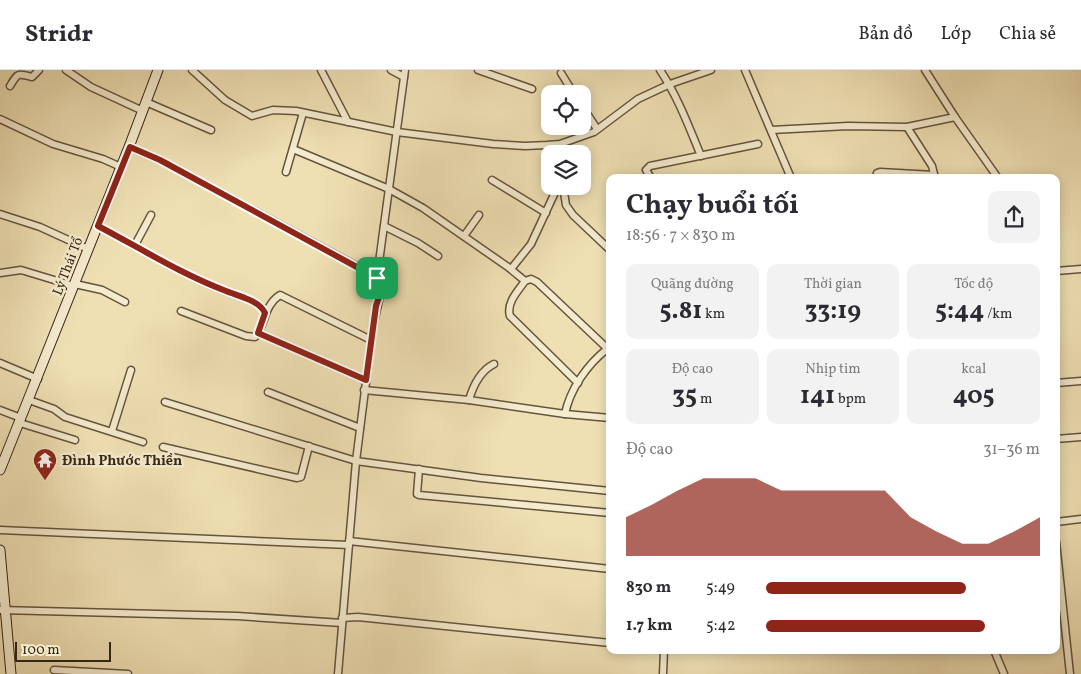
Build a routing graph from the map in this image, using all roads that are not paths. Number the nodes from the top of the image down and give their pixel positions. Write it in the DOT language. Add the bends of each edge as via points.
graph roads {
  1 [pos="39,70"];
  2 [pos="66,70"];
  3 [pos="192,70"];
  4 [pos="321,70"];
  5 [pos="391,70"];
  6 [pos="478,70"];
  7 [pos="660,70"];
  8 [pos="710,70"];
  9 [pos="745,70"];
  10 [pos="925,70"];
  11 [pos="155,71"];
  12 [pos="405,73"];
  13 [pos="561,73"];
  14 [pos="670,84"];
  15 [pos="568,85"];
  16 [pos="10,86"];
  17 [pos="532,89"];
  18 [pos="145,107"];
  19 [pos="303,113"];
  20 [pos="955,117"];
  21 [pos="0,119"];
  22 [pos="591,119"];
  23 [pos="348,122"];
  24 [pos="907,127"];
  25 [pos="598,129"];
  26 [pos="211,130"];
  27 [pos="771,130"];
  28 [pos="396,132"];
  29 [pos="555,144"];
  30 [pos="758,144"];
  31 [pos="130,147"];
  32 [pos="293,149"];
  33 [pos="701,156"];
  34 [pos="122,167"];
  35 [pos="286,172"];
  36 [pos="648,174"];
  37 [pos="789,174"];
  38 [pos="876,174"];
  39 [pos="907,174"];
  40 [pos="934,174"];
  41 [pos="995,174"];
  42 [pos="492,180"];
  43 [pos="389,189"];
  44 [pos="554,195"];
  45 [pos="565,195"];
  46 [pos="546,213"];
  47 [pos="0,214"];
  48 [pos="479,214"];
  49 [pos="151,215"];
  50 [pos="98,226"];
  51 [pos="384,226"];
  52 [pos="464,236"];
  53 [pos="135,245"];
  54 [pos="606,246"];
  55 [pos="88,249"];
  56 [pos="438,256"];
  57 [pos="1081,269"];
  58 [pos="511,270"];
  59 [pos="1060,272"];
  60 [pos="0,273"];
  61 [pos="377,278"];
  62 [pos="525,281"];
  63 [pos="74,285"];
  64 [pos="125,302"];
  65 [pos="180,311"];
  66 [pos="265,313"];
  67 [pos="258,333"];
  68 [pos="371,340"];
  69 [pos="606,347"];
  70 [pos="606,352"];
  71 [pos="0,364"];
  72 [pos="494,364"];
  73 [pos="131,370"];
  74 [pos="38,379"];
  75 [pos="366,380"];
  76 [pos="1081,381"];
  77 [pos="578,383"];
  78 [pos="1060,383"];
  79 [pos="364,390"];
  80 [pos="268,392"];
  81 [pos="29,400"];
  82 [pos="469,400"];
  83 [pos="165,402"];
  84 [pos="0,410"];
  85 [pos="565,414"];
  86 [pos="606,418"];
  87 [pos="21,420"];
  88 [pos="360,428"];
  89 [pos="112,431"];
  90 [pos="1081,437"];
  91 [pos="1060,439"];
  92 [pos="76,440"];
  93 [pos="143,442"];
  94 [pos="309,446"];
  95 [pos="163,447"];
  96 [pos="356,460"];
  97 [pos="420,469"];
  98 [pos="0,470"];
  99 [pos="606,491"];
  100 [pos="606,513"];
  101 [pos="1081,519"];
  102 [pos="1060,522"];
  103 [pos="0,530"];
  104 [pos="349,543"];
  105 [pos="0,550"];
  106 [pos="606,569"];
  107 [pos="1060,580"];
  108 [pos="3,610"];
  109 [pos="342,621"];
  110 [pos="606,643"];
  111 [pos="664,654"];
  112 [pos="996,654"];
  113 [pos="54,670"];
  114 [pos="11,674"];
  115 [pos="128,674"];
  116 [pos="338,674"];
  117 [pos="662,674"];
  118 [pos="1004,674"];
  119 [pos="1070,674"];
  1 -- 16 [label="street" via="32,77 17,75"];
  2 -- 18 [label="street" via="91,86"];
  3 -- 19 [label="street" via="225,100 252,116 273,110"];
  4 -- 23 [label="street"];
  5 -- 12 [label="street"];
  6 -- 17 [label="street"];
  7 -- 14 [label="street"];
  8 -- 14 [label="street"];
  9 -- 27 [label="street"];
  10 -- 20 [label="street"];
  11 -- 18 [label="main road, Lý Thái Tổ"];
  12 -- 28 [label="street"];
  13 -- 15 [label="street"];
  14 -- 25 [label="street" via="638,100"];
  14 -- 33 [label="street"];
  18 -- 26 [label="street"];
  18 -- 31 [label="main road, Lý Thái Tổ"];
  19 -- 23 [label="street"];
  19 -- 32 [label="street"];
  20 -- 24 [label="street"];
  20 -- 41 [label="street"];
  21 -- 34 [label="street" via="53,144"];
  22 -- 25 [label="street"];
  23 -- 28 [label="street"];
  24 -- 27 [label="street"];
  24 -- 40 [label="street" via="932,166"];
  25 -- 29 [label="street"];
  27 -- 37 [label="street"];
  28 -- 29 [label="street" via="493,144"];
  28 -- 43 [label="street"];
  30 -- 33 [label="street"];
  31 -- 34 [label="main road, Lý Thái Tổ"];
  31 -- 61 [label="street" via="160,160"];
  32 -- 35 [label="street"];
  32 -- 43 [label="street"];
  33 -- 36 [label="street" via="650,166 646,170"];
  34 -- 50 [label="main road, Lý Thái Tổ"];
  38 -- 39 [label="street"];
  42 -- 46 [label="street"];
  43 -- 51 [label="street"];
  43 -- 52 [label="street"];
  44 -- 46 [label="street"];
  45 -- 54 [label="street" via="566,205 573,216"];
  46 -- 58 [label="street" via="532,244"];
  47 -- 55 [label="street" via="40,227"];
  48 -- 52 [label="street"];
  49 -- 53 [label="street"];
  50 -- 53 [label="street"];
  50 -- 55 [label="main road, Lý Thái Tổ"];
  51 -- 56 [label="street"];
  51 -- 61 [label="street"];
  52 -- 58 [label="street"];
  53 -- 66 [label="street" via="204,283 250,300"];
  55 -- 63 [label="main road, Lý Thái Tổ"];
  57 -- 59 [label="street"];
  58 -- 62 [label="street"];
  60 -- 63 [label="street" via="21,270"];
  61 -- 68 [label="street" via="381,291"];
  62 -- 69 [label="street" via="537,282"];
  62 -- 77 [label="street" via="510,304 510,316"];
  63 -- 64 [label="street" via="102,290"];
  63 -- 74 [label="main road, Lý Thái Tổ"];
  65 -- 67 [label="street" via="246,336 255,337"];
  66 -- 67 [label="street"];
  66 -- 68 [label="street" via="277,297 285,296"];
  67 -- 75 [label="street"];
  68 -- 75 [label="street"];
  70 -- 77 [label="street" via="596,359"];
  71 -- 74 [label="street"];
  72 -- 82 [label="street" via="487,367 476,382"];
  73 -- 89 [label="street"];
  74 -- 81 [label="main road, Lý Thái Tổ"];
  75 -- 79 [label="street"];
  76 -- 78 [label="street"];
  77 -- 85 [label="street" via="571,392"];
  79 -- 82 [label="street"];
  79 -- 88 [label="street"];
  80 -- 88 [label="street"];
  81 -- 87 [label="main road, Lý Thái Tổ"];
  81 -- 89 [label="street" via="54,409 65,418"];
  82 -- 85 [label="street"];
  83 -- 94 [label="street"];
  84 -- 87 [label="street"];
  85 -- 86 [label="street"];
  87 -- 92 [label="street"];
  87 -- 98 [label="main road, Lý Thái Tổ"];
  88 -- 96 [label="street"];
  89 -- 93 [label="street"];
  90 -- 91 [label="street"];
  94 -- 95 [label="street" via="305,467 301,477 297,478"];
  94 -- 96 [label="street"];
  96 -- 97 [label="street"];
  96 -- 104 [label="street"];
  97 -- 99 [label="street"];
  97 -- 100 [label="street" via="419,495"];
  101 -- 102 [label="street"];
  103 -- 104 [label="street"];
  104 -- 106 [label="street"];
  104 -- 109 [label="street"];
  105 -- 108 [label="main road"];
  107 -- 119 [label="street"];
  108 -- 109 [label="street"];
  108 -- 114 [label="main road"];
  109 -- 110 [label="street" via="358,617"];
  109 -- 116 [label="street"];
  111 -- 117 [label="street"];
  112 -- 118 [label="street"];
  113 -- 115 [label="street"];
}
